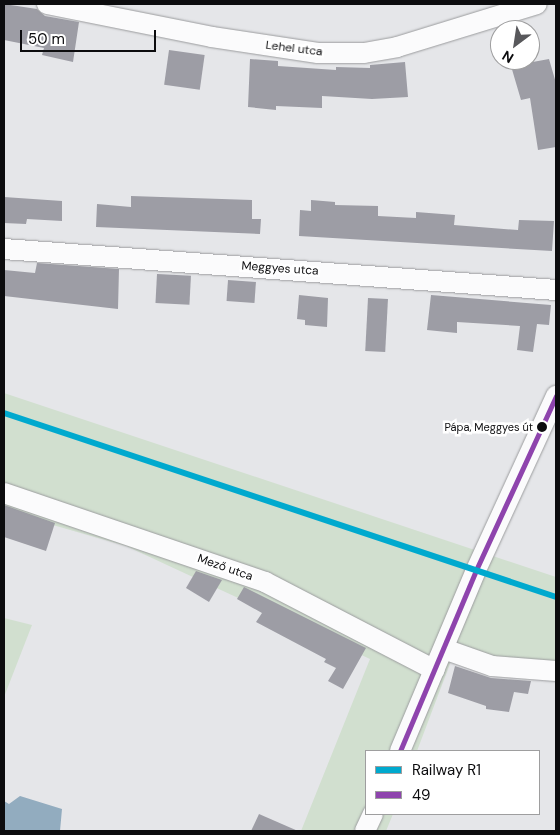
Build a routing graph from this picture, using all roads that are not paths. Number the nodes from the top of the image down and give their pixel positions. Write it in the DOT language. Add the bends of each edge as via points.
graph roads {
  1 [pos="48,4"];
  2 [pos="537,4"];
  3 [pos="4,249"];
  4 [pos="556,290"];
  5 [pos="556,396"];
  6 [pos="4,493"];
  7 [pos="444,649"];
  8 [pos="435,670"];
  9 [pos="556,671"];
  10 [pos="400,750"];
  11 [pos="373,815"];
  12 [pos="366,831"];
  1 -- 2 [label="street, Lehel utca" via="212,37 318,53 364,53 397,47"];
  3 -- 4 [label="street, Meggyes utca"];
  5 -- 7 [label="street"];
  6 -- 8 [label="street, Mező utca" via="265,582"];
  7 -- 8 [label="street"];
  7 -- 9 [label="street" via="492,666"];
  8 -- 10 [label="street"];
  11 -- 12 [label="street"];
}
